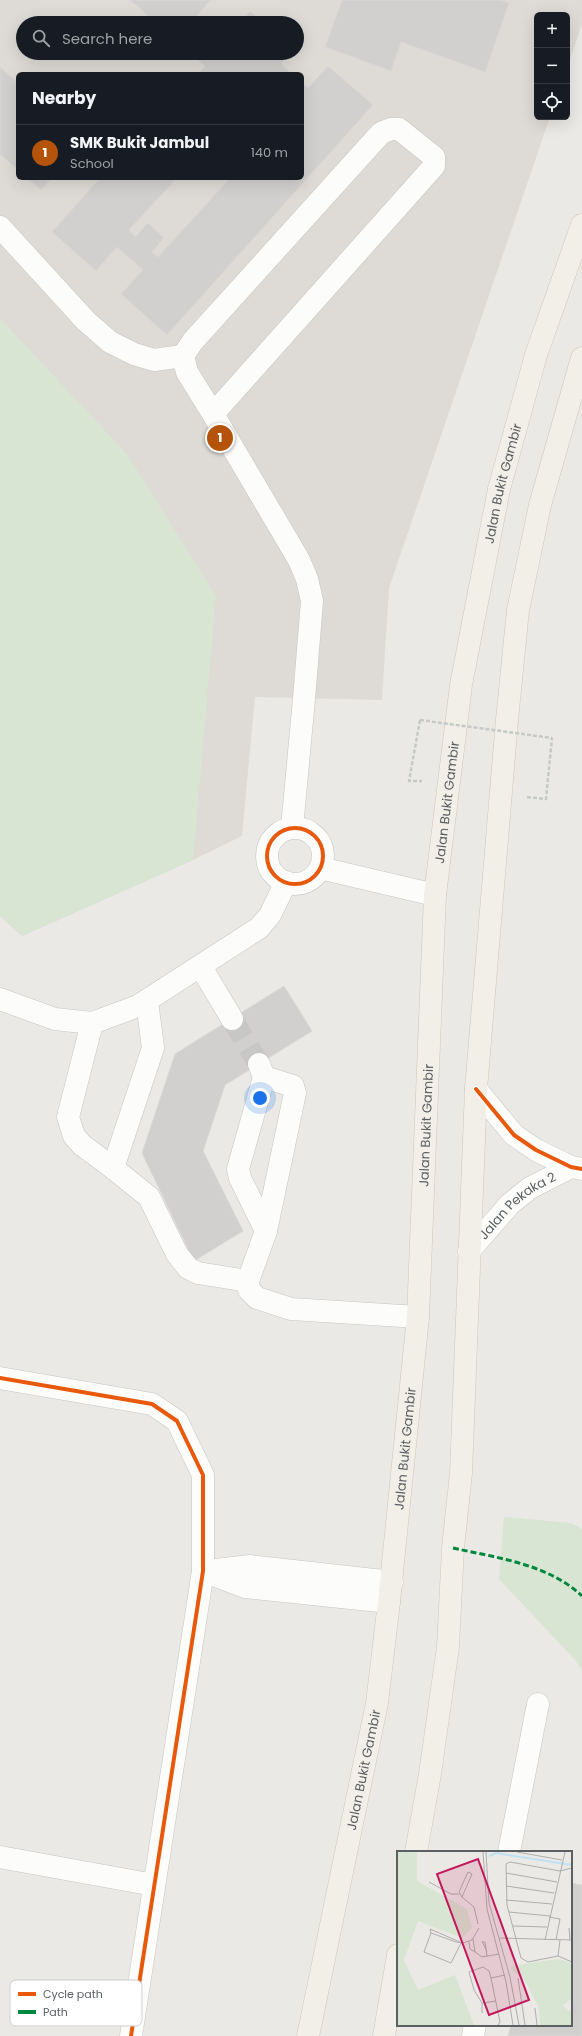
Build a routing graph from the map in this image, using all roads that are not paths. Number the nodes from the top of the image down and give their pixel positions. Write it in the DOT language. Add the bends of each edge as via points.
graph roads {
  1 [pos="582,224"];
  2 [pos="0,227"];
  3 [pos="184,356"];
  4 [pos="582,358"];
  5 [pos="213,414"];
  6 [pos="292,828"];
  7 [pos="320,868"];
  8 [pos="286,882"];
  9 [pos="435,895"];
  10 [pos="201,967"];
  11 [pos="0,999"];
  12 [pos="147,1001"];
  13 [pos="232,1018"];
  14 [pos="92,1023"];
  15 [pos="476,1089"];
  16 [pos="113,1168"];
  17 [pos="577,1168"];
  18 [pos="266,1232"];
  19 [pos="469,1251"];
  20 [pos="248,1282"];
  21 [pos="418,1317"];
  22 [pos="0,1378"];
  23 [pos="203,1571"];
  24 [pos="390,1592"];
  25 [pos="538,1704"];
  26 [pos="416,1851"];
  27 [pos="509,1851"];
  28 [pos="0,1857"];
  29 [pos="154,1885"];
  30 [pos="397,1961"];
  31 [pos="140,1980"];
  32 [pos="133,2026"];
  33 [pos="475,2026"];
  34 [pos="131,2036"];
  35 [pos="308,2036"];
  36 [pos="384,2036"];
  37 [pos="473,2036"];
  1 -- 9 [label="main road, Jalan Bukit Gambir" via="536,355 499,489 461,685"];
  2 -- 3 [label="street" via="86,321 110,342 134,354 154,360"];
  3 -- 5 [label="street" via="187,372"];
  3 -- 5 [label="street" via="193,341 381,133 399,129 434,157 434,166"];
  4 -- 15 [label="main road" via="540,506 518,610"];
  5 -- 6 [label="street" via="299,560 312,601"];
  6 -- 7 [label="street" via="304,829 314,835 321,845 323,857"];
  6 -- 8 [label="street" via="280,832 271,841 267,853 268,865 275,875"];
  7 -- 8 [label="street" via="306,881 296,884"];
  7 -- 9 [label="street"];
  8 -- 10 [label="street" via="270,915 259,928"];
  9 -- 21 [label="main road, Jalan Bukit Gambir"];
  10 -- 12 [label="street"];
  10 -- 13 [label="street"];
  11 -- 14 [label="street" via="55,1019"];
  12 -- 14 [label="street"];
  12 -- 16 [label="street" via="153,1048"];
  14 -- 16 [label="street" via="68,1117 74,1136 82,1146"];
  15 -- 17 [label="street, Jalan Pekaka 2" via="514,1135 536,1150"];
  15 -- 19 [label="main road"];
  16 -- 20 [label="street" via="150,1197 177,1254 188,1268 198,1273"];
  17 -- 19 [label="street, Jalan Pekaka 2" via="530,1188 510,1204"];
  18 -- 18 [label="street" via="295,1093 294,1086 261,1070 238,1169"];
  18 -- 20 [label="street"];
  19 -- 26 [label="main road" via="461,1473 453,1548 448,1647"];
  20 -- 21 [label="street" via="249,1290 257,1298 291,1309"];
  21 -- 24 [label="main road, Jalan Bukit Gambir"];
  22 -- 23 [label="street" via="152,1404 177,1421 202,1474"];
  23 -- 24 [label="street" via="246,1587"];
  23 -- 29 [label="street"];
  24 -- 35 [label="main road, Jalan Bukit Gambir" via="377,1703"];
  25 -- 27 [label="street"];
  28 -- 29 [label="street"];
  29 -- 31 [label="street"];
  30 -- 36 [label="main road"];
  32 -- 34 [label="street"];
  33 -- 37 [label="street"];
}
